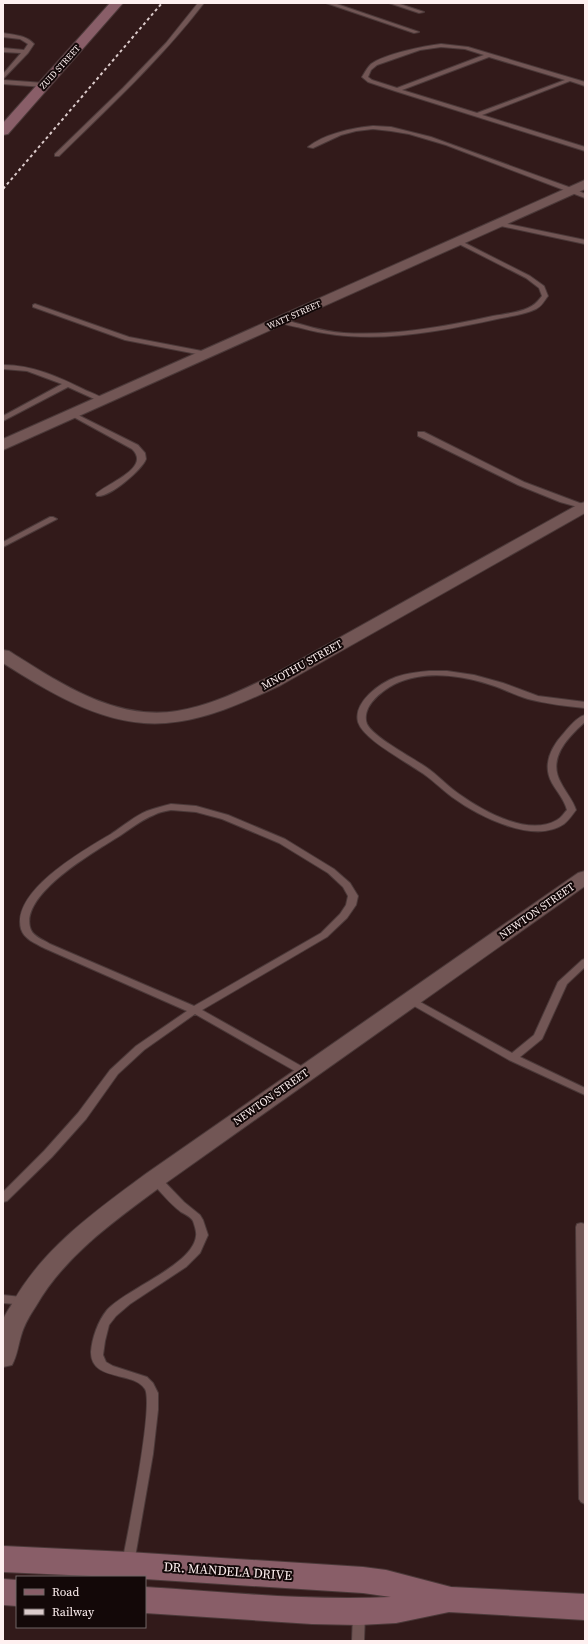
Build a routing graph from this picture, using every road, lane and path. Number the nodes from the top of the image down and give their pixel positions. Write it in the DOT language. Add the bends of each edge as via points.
graph roads {
  1 [pos="117,3"];
  2 [pos="201,3"];
  3 [pos="330,3"];
  4 [pos="392,3"];
  5 [pos="421,12"];
  6 [pos="416,32"];
  7 [pos="3,35"];
  8 [pos="3,50"];
  9 [pos="26,52"];
  10 [pos="489,55"];
  11 [pos="3,66"];
  12 [pos="13,66"];
  13 [pos="3,77"];
  14 [pos="571,79"];
  15 [pos="3,82"];
  16 [pos="585,84"];
  17 [pos="44,85"];
  18 [pos="397,90"];
  19 [pos="477,115"];
  20 [pos="3,131"];
  21 [pos="311,147"];
  22 [pos="585,149"];
  23 [pos="57,155"];
  24 [pos="585,184"];
  25 [pos="572,190"];
  26 [pos="585,196"];
  27 [pos="498,224"];
  28 [pos="459,242"];
  29 [pos="585,242"];
  30 [pos="35,306"];
  31 [pos="281,321"];
  32 [pos="207,354"];
  33 [pos="3,367"];
  34 [pos="66,385"];
  35 [pos="103,401"];
  36 [pos="72,414"];
  37 [pos="3,419"];
  38 [pos="421,434"];
  39 [pos="3,445"];
  40 [pos="100,494"];
  41 [pos="584,507"];
  42 [pos="53,519"];
  43 [pos="3,544"];
  44 [pos="3,655"];
  45 [pos="585,705"];
  46 [pos="585,718"];
  47 [pos="585,877"];
  48 [pos="585,962"];
  49 [pos="410,1000"];
  50 [pos="195,1010"];
  51 [pos="513,1058"];
  52 [pos="306,1073"];
  53 [pos="585,1092"];
  54 [pos="154,1179"];
  55 [pos="3,1198"];
  56 [pos="581,1227"];
  57 [pos="3,1298"];
  58 [pos="27,1301"];
  59 [pos="3,1358"];
  60 [pos="585,1499"];
  61 [pos="3,1559"];
  62 [pos="128,1565"];
  63 [pos="3,1592"];
  64 [pos="16,1593"];
  65 [pos="146,1600"];
  66 [pos="451,1600"];
  67 [pos="585,1607"];
  68 [pos="358,1627"];
  1 -- 17 [label="main road, ZUID STREET"];
  2 -- 23 [label="lane" via="168,44"];
  3 -- 6 [label="lane"];
  4 -- 5 [label="lane"];
  7 -- 9 [label="lane" via="30,42"];
  8 -- 9 [label="lane"];
  9 -- 12 [label="lane"];
  10 -- 14 [label="lane"];
  10 -- 18 [label="lane"];
  10 -- 18 [label="lane" via="458,46 423,47 375,64 369,69 365,77 370,81"];
  11 -- 12 [label="lane"];
  12 -- 13 [label="lane"];
  14 -- 16 [label="lane"];
  14 -- 19 [label="lane"];
  15 -- 17 [label="lane"];
  17 -- 20 [label="main road, ZUID STREET"];
  18 -- 19 [label="lane"];
  19 -- 22 [label="lane"];
  21 -- 25 [label="lane" via="356,129 398,130"];
  24 -- 25 [label="street, WATT STREET"];
  25 -- 26 [label="lane"];
  25 -- 27 [label="street, WATT STREET"];
  27 -- 28 [label="street, WATT STREET"];
  27 -- 29 [label="lane"];
  28 -- 31 [label="street, WATT STREET"];
  28 -- 31 [label="lane" via="528,277 542,287 545,296 539,304 522,312 432,330 393,334 342,335"];
  30 -- 32 [label="lane" via="127,339"];
  31 -- 32 [label="street, WATT STREET"];
  32 -- 35 [label="street, WATT STREET"];
  33 -- 34 [label="lane" via="24,368"];
  34 -- 35 [label="lane"];
  34 -- 37 [label="lane"];
  35 -- 36 [label="street, WATT STREET"];
  36 -- 39 [label="street, WATT STREET"];
  36 -- 40 [label="lane" via="141,452 142,459 136,468"];
  38 -- 41 [label="lane" via="512,480"];
  41 -- 44 [label="street, MNOTHU STREET" via="275,681 226,702 184,715 145,718 98,707 63,692"];
  42 -- 43 [label="lane"];
  45 -- 46 [label="lane" via="530,697 461,674 429,673 400,679 385,687 372,697 360,716 364,726 379,740 432,775 472,806 520,827 535,829 549,827 562,821 572,810 569,801 556,783 551,767 553,754 560,742"];
  47 -- 49 [label="street, NEWTON STREET"];
  48 -- 51 [label="lane" via="562,982 538,1037"];
  49 -- 51 [label="lane"];
  49 -- 52 [label="street, NEWTON STREET"];
  50 -- 50 [label="lane" via="47,946 31,937 26,930 25,920 29,904 44,886 74,861 150,813 171,807 196,809 225,817 282,841 331,871 347,885 353,896 351,906 344,916 324,935"];
  50 -- 52 [label="lane"];
  50 -- 55 [label="lane" via="140,1048 114,1072 63,1138"];
  51 -- 53 [label="lane"];
  52 -- 54 [label="street, NEWTON STREET"];
  54 -- 58 [label="street, NEWTON STREET" via="88,1229 53,1264"];
  54 -- 62 [label="lane" via="198,1220 202,1231 200,1244 190,1258 111,1313 104,1322 97,1352 98,1360 104,1366 137,1378 152,1392 145,1472"];
  56 -- 60 [label="lane"];
  57 -- 58 [label="lane"];
  58 -- 59 [label="street, NEWTON STREET" via="15,1321"];
  61 -- 62 [label="main road, DR. MANDELA DRIVE"];
  62 -- 66 [label="main road, DR. MANDELA DRIVE" via="362,1580 386,1583"];
  63 -- 64 [label="main road"];
  65 -- 68 [label="main road, DR. MANDELA DRIVE" via="312,1611"];
  66 -- 67 [label="main road, DR. MANDELA DRIVE"];
  66 -- 68 [label="main road, DR. MANDELA DRIVE" via="396,1610"];
}
